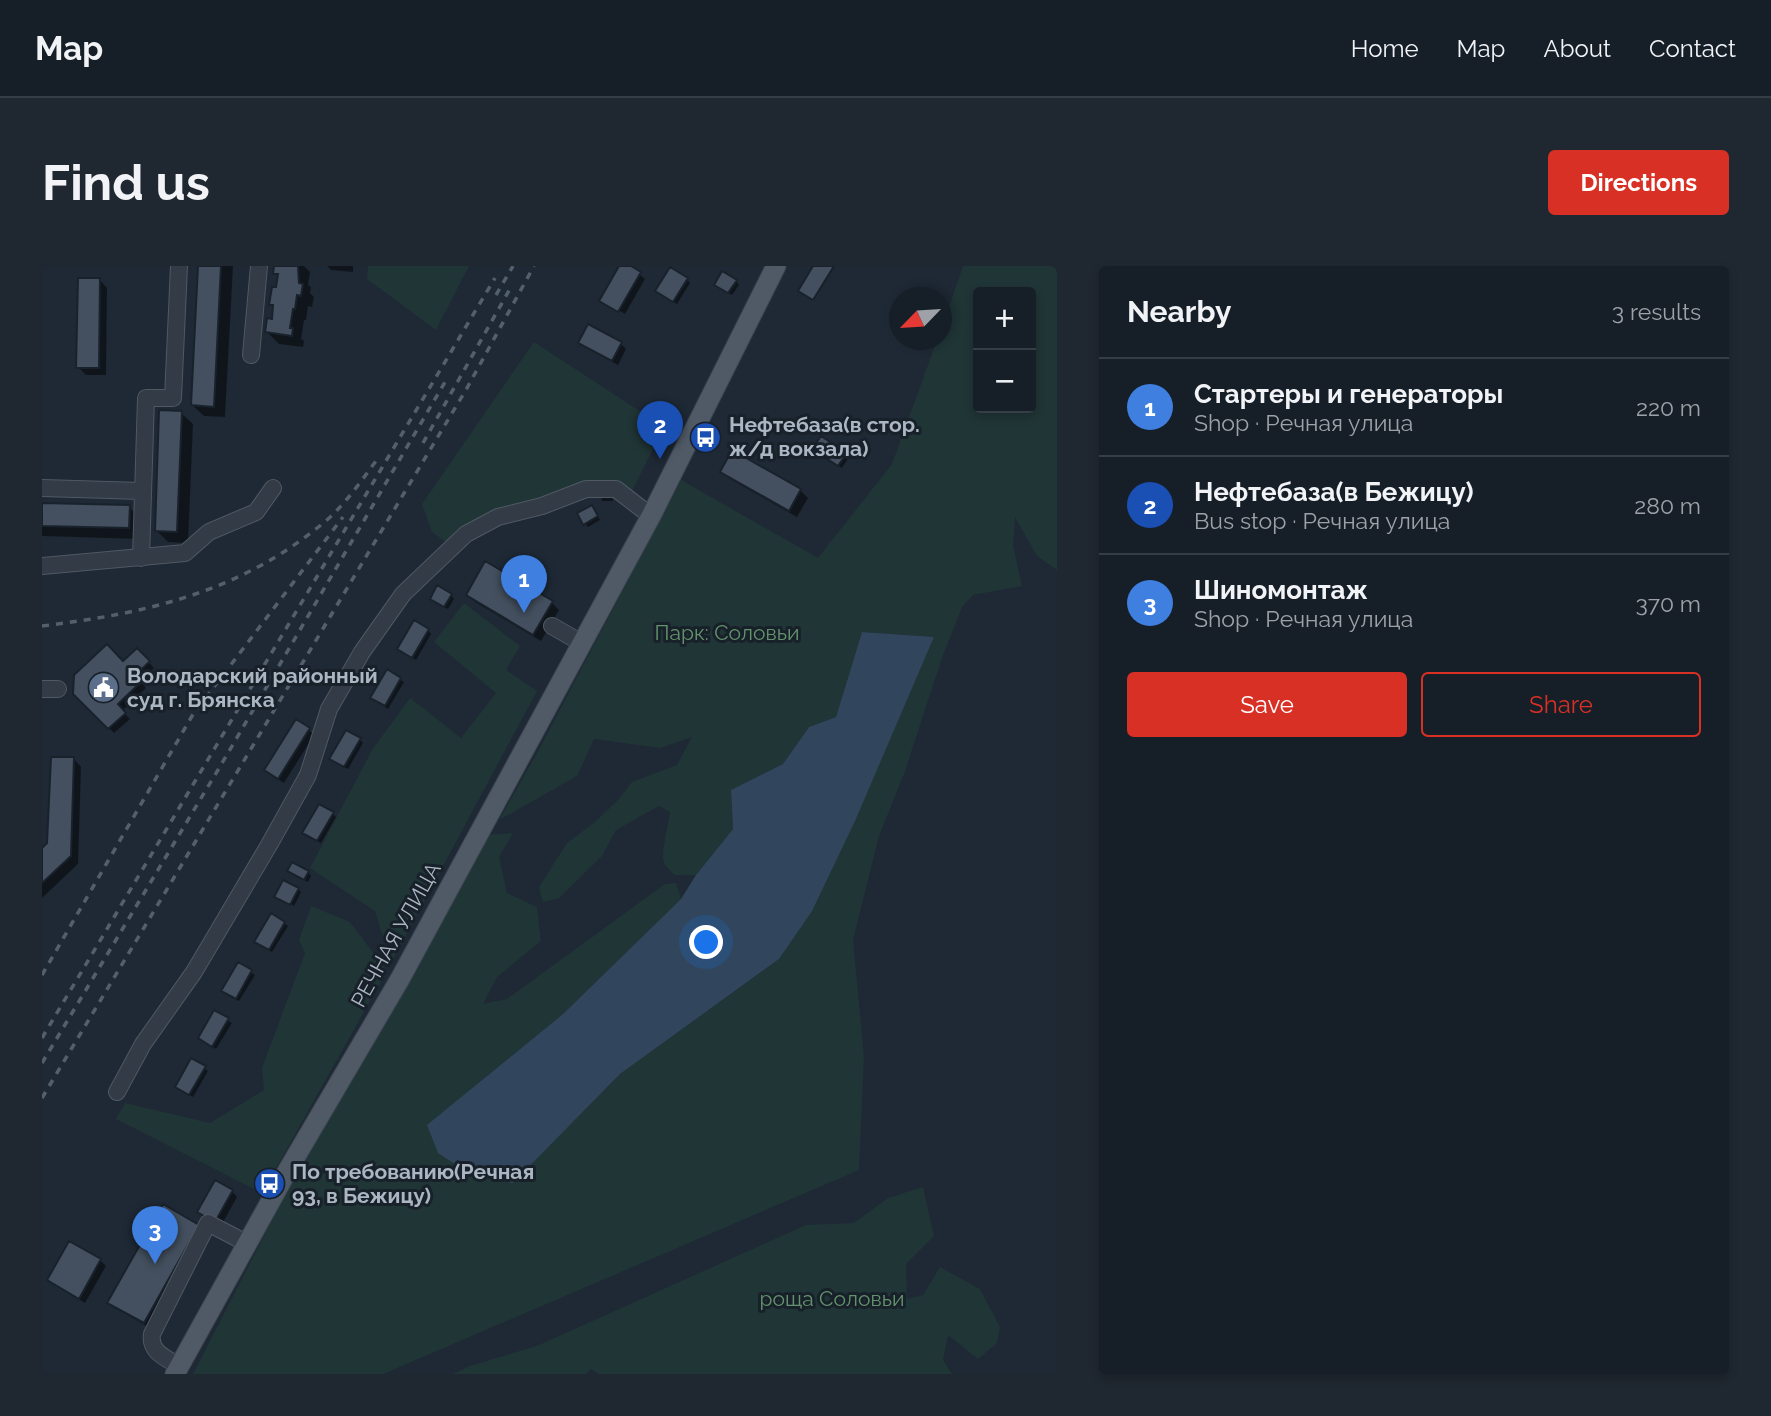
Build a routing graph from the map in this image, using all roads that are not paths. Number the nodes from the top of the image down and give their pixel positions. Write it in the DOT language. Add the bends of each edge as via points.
graph roads {
  1 [pos="179,266"];
  2 [pos="259,266"];
  3 [pos="776,266"];
  4 [pos="251,355"];
  5 [pos="42,488"];
  6 [pos="273,488"];
  7 [pos="142,491"];
  8 [pos="651,516"];
  9 [pos="141,558"];
  10 [pos="42,566"];
  11 [pos="551,626"];
  12 [pos="580,642"];
  13 [pos="117,1092"];
  14 [pos="247,1244"];
  15 [pos="177,1370"];
  1 -- 7 [label="lane" via="173,398 146,398"];
  2 -- 4 [label="lane"];
  3 -- 8 [label="main road, РЕЧНАЯ УЛИЦА"];
  5 -- 7 [label="lane"];
  6 -- 9 [label="lane" via="256,512 209,532 185,553"];
  7 -- 9 [label="lane"];
  8 -- 12 [label="main road, РЕЧНАЯ УЛИЦА"];
  8 -- 13 [label="lane" via="616,489 586,489 498,517 466,534 403,594 335,699 308,775 268,845"];
  9 -- 10 [label="lane"];
  11 -- 12 [label="lane"];
  12 -- 14 [label="main road, РЕЧНАЯ УЛИЦА" via="400,979"];
  14 -- 15 [label="main road, РЕЧНАЯ УЛИЦА"];
  14 -- 15 [label="lane" via="208,1223 150,1343"];
}
